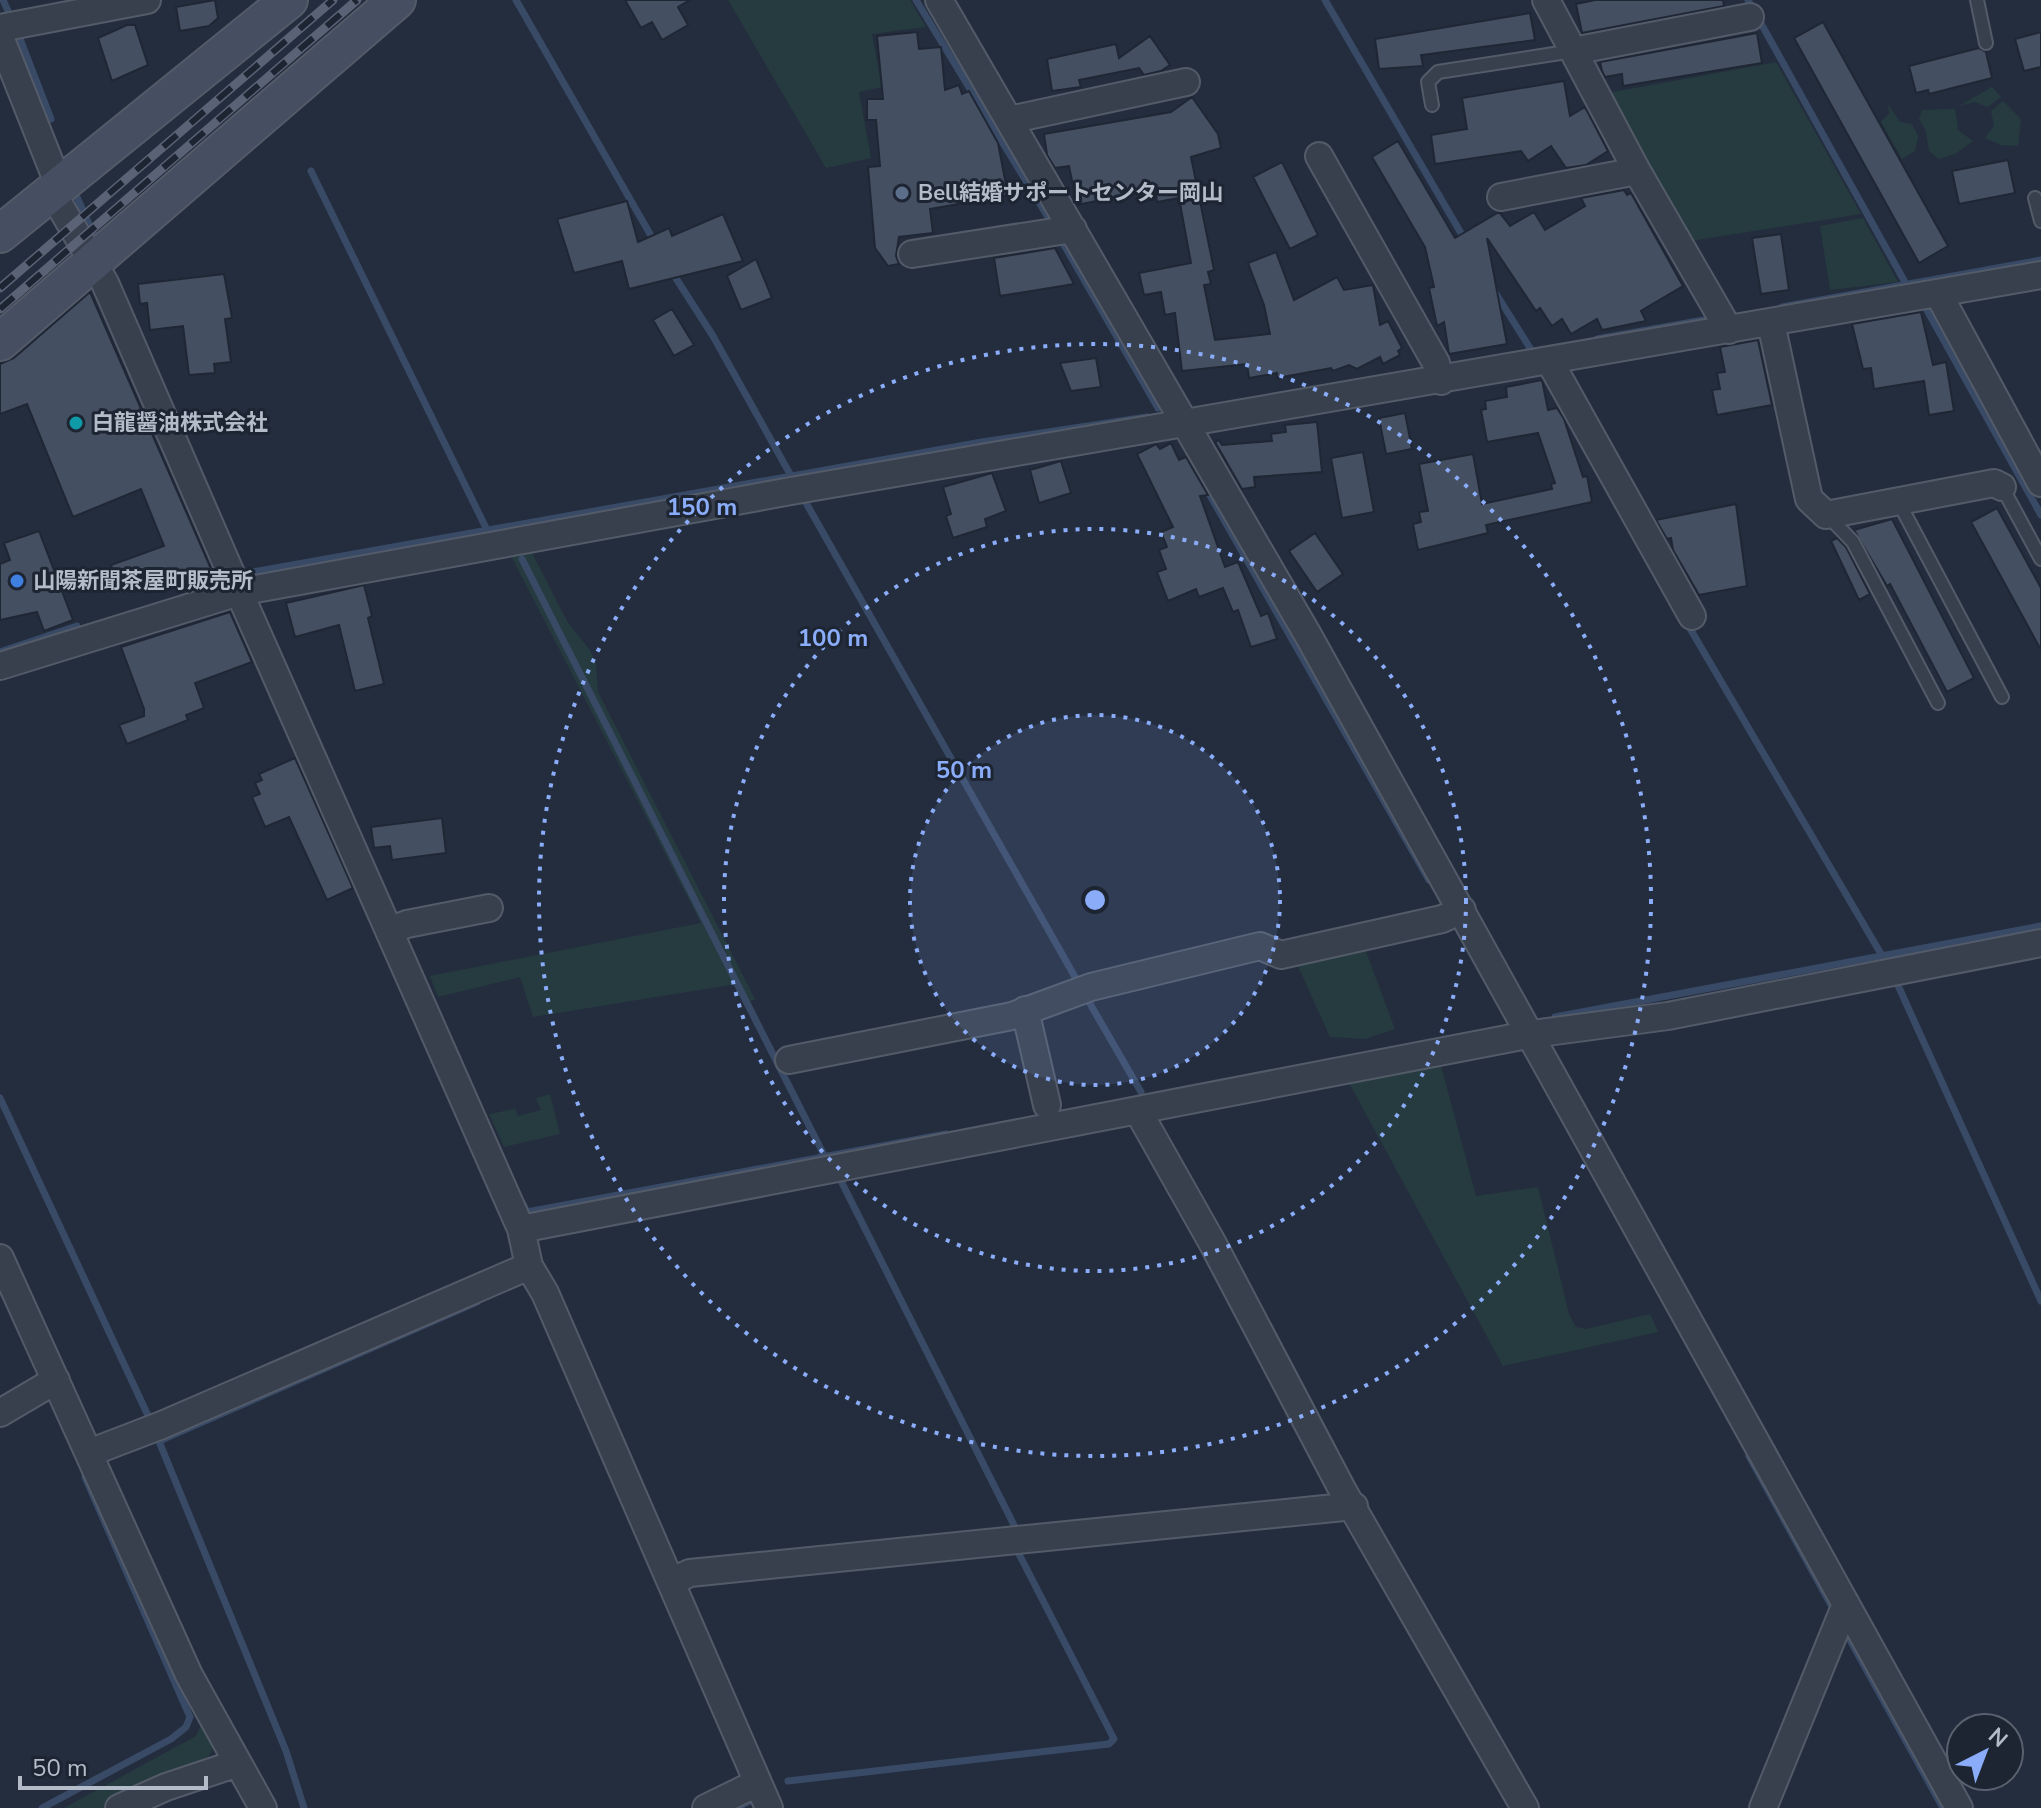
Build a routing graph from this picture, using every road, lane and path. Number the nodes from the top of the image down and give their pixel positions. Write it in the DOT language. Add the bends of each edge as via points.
graph roads {
  1 [pos="147,0"];
  2 [pos="289,0"];
  3 [pos="397,0"];
  4 [pos="939,0"];
  5 [pos="1546,0"];
  6 [pos="1977,0"];
  7 [pos="1750,17"];
  8 [pos="6,29"];
  9 [pos="1986,43"];
  10 [pos="1573,51"];
  11 [pos="1186,82"];
  12 [pos="1432,105"];
  13 [pos="1009,120"];
  14 [pos="1319,156"];
  15 [pos="1637,171"];
  16 [pos="56,191"];
  17 [pos="1501,197"];
  18 [pos="2035,198"];
  19 [pos="2041,221"];
  20 [pos="1062,231"];
  21 [pos="0,234"];
  22 [pos="912,254"];
  23 [pos="88,255"];
  24 [pos="2041,275"];
  25 [pos="1926,296"];
  26 [pos="1724,322"];
  27 [pos="1771,323"];
  28 [pos="0,342"];
  29 [pos="1543,363"];
  30 [pos="1438,372"];
  31 [pos="1186,425"];
  32 [pos="2041,483"];
  33 [pos="2002,487"];
  34 [pos="1898,501"];
  35 [pos="1826,515"];
  36 [pos="2041,559"];
  37 [pos="239,592"];
  38 [pos="1692,616"];
  39 [pos="0,666"];
  40 [pos="2002,697"];
  41 [pos="1938,703"];
  42 [pos="489,908"];
  43 [pos="1453,914"];
  44 [pos="397,928"];
  45 [pos="2041,943"];
  46 [pos="1025,1010"];
  47 [pos="1532,1034"];
  48 [pos="789,1060"];
  49 [pos="1047,1105"];
  50 [pos="1138,1111"];
  51 [pos="521,1229"];
  52 [pos="0,1258"];
  53 [pos="533,1273"];
  54 [pos="49,1384"];
  55 [pos="0,1413"];
  56 [pos="89,1453"];
  57 [pos="1354,1506"];
  58 [pos="680,1577"];
  59 [pos="1846,1604"];
  60 [pos="238,1763"];
  61 [pos="763,1796"];
  62 [pos="119,1808"];
  63 [pos="263,1808"];
  64 [pos="706,1808"];
  65 [pos="1525,1808"];
  66 [pos="1763,1808"];
  67 [pos="1959,1808"];
  1 -- 8 [label="street"];
  2 -- 16 [label="street"];
  3 -- 23 [label="street"];
  4 -- 13 [label="street"];
  5 -- 10 [label="street"];
  6 -- 9 [label="lane"];
  7 -- 10 [label="street"];
  8 -- 16 [label="street"];
  10 -- 12 [label="lane" via="1438,72 1428,82"];
  10 -- 15 [label="street"];
  11 -- 13 [label="street"];
  13 -- 20 [label="street"];
  14 -- 30 [label="street"];
  15 -- 17 [label="street"];
  15 -- 26 [label="street"];
  16 -- 21 [label="street"];
  16 -- 23 [label="street"];
  18 -- 19 [label="lane"];
  20 -- 22 [label="street"];
  20 -- 31 [label="street"];
  23 -- 28 [label="street"];
  23 -- 37 [label="street" via="105,283"];
  24 -- 25 [label="street"];
  25 -- 27 [label="street"];
  25 -- 32 [label="street"];
  26 -- 27 [label="street"];
  26 -- 29 [label="street"];
  27 -- 35 [label="street" via="1809,499"];
  29 -- 30 [label="street"];
  29 -- 38 [label="street"];
  30 -- 31 [label="street"];
  31 -- 37 [label="street"];
  31 -- 43 [label="street"];
  33 -- 34 [label="street" via="1994,483"];
  33 -- 36 [label="lane"];
  34 -- 35 [label="street"];
  34 -- 40 [label="lane"];
  35 -- 41 [label="lane" via="1853,542"];
  37 -- 39 [label="street"];
  37 -- 44 [label="street"];
  42 -- 44 [label="street"];
  43 -- 46 [label="street" via="1281,955 1260,946 1083,989"];
  43 -- 47 [label="street"];
  44 -- 51 [label="street"];
  45 -- 47 [label="street" via="1668,1016"];
  46 -- 48 [label="street"];
  46 -- 49 [label="street"];
  47 -- 50 [label="street"];
  47 -- 59 [label="street"];
  50 -- 51 [label="street"];
  50 -- 57 [label="street"];
  51 -- 53 [label="street"];
  52 -- 54 [label="street"];
  53 -- 56 [label="street"];
  53 -- 58 [label="street"];
  54 -- 55 [label="street"];
  54 -- 56 [label="street"];
  56 -- 60 [label="street" via="189,1675"];
  57 -- 58 [label="street"];
  57 -- 65 [label="street"];
  58 -- 61 [label="street"];
  59 -- 66 [label="street"];
  59 -- 67 [label="street"];
  60 -- 62 [label="street"];
  60 -- 63 [label="street"];
  61 -- 64 [label="street"];
}
